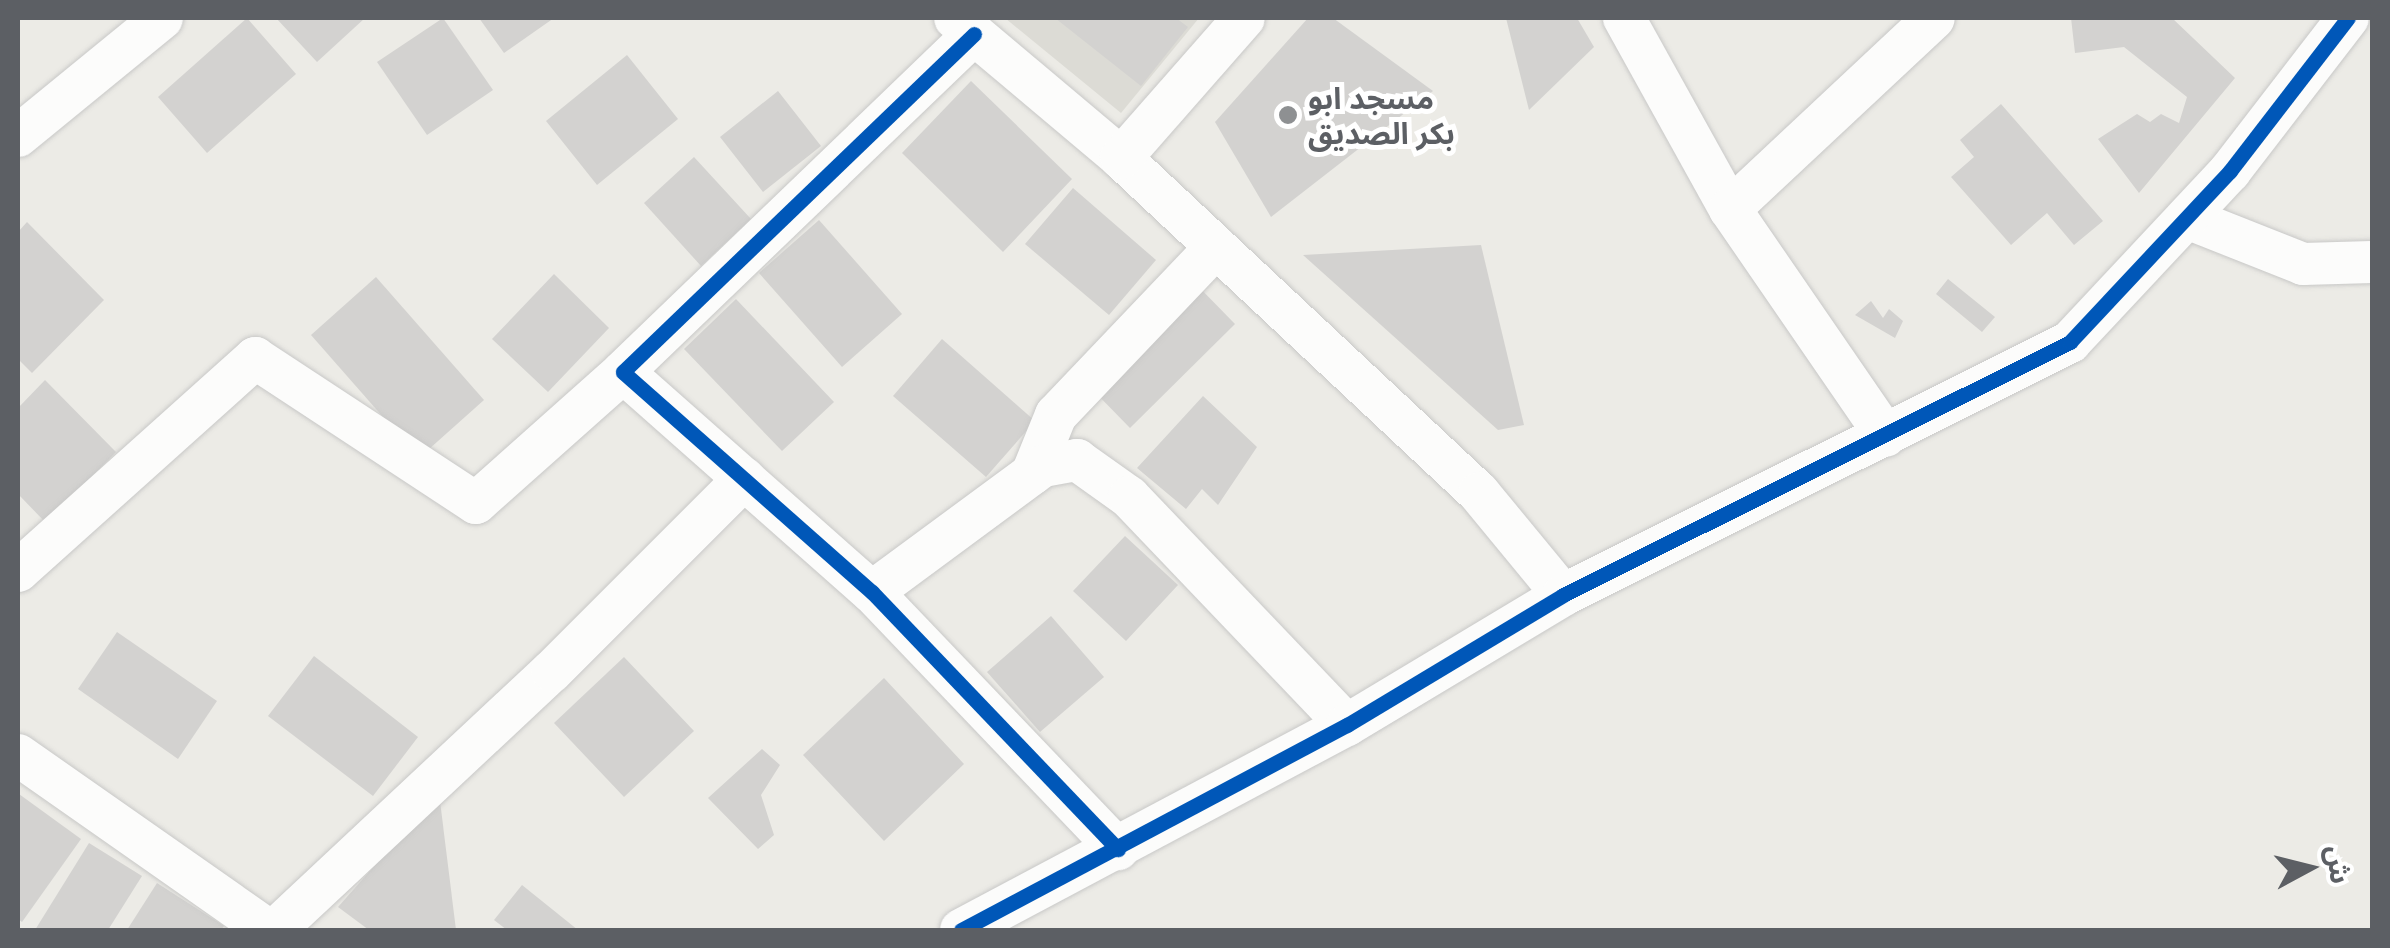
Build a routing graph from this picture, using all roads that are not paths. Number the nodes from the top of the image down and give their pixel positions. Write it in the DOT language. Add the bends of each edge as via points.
graph roads {
  1 [pos="162,18"];
  2 [pos="1244,18"];
  3 [pos="1624,18"];
  4 [pos="1934,18"];
  5 [pos="2348,18"];
  6 [pos="965,26"];
  7 [pos="18,136"];
  8 [pos="1121,158"];
  9 [pos="1730,209"];
  10 [pos="2187,218"];
  11 [pos="1216,246"];
  12 [pos="2372,262"];
  13 [pos="623,372"];
  14 [pos="1886,436"];
  15 [pos="1032,474"];
  16 [pos="744,479"];
  17 [pos="18,571"];
  18 [pos="872,592"];
  19 [pos="1562,595"];
  20 [pos="1347,725"];
  21 [pos="18,755"];
  22 [pos="1118,849"];
  23 [pos="272,930"];
  24 [pos="961,930"];
  1 -- 7 [label="street"];
  2 -- 8 [label="street"];
  3 -- 9 [label="street"];
  4 -- 9 [label="street"];
  5 -- 10 [label="street"];
  6 -- 8 [label="street"];
  6 -- 13 [label="street"];
  8 -- 11 [label="street"];
  9 -- 14 [label="street"];
  10 -- 12 [label="street" via="2303,264"];
  10 -- 14 [label="street" via="2070,342"];
  11 -- 15 [label="street" via="1056,414"];
  11 -- 19 [label="street" via="1478,493"];
  13 -- 16 [label="street"];
  13 -- 17 [label="street" via="476,503 255,358"];
  14 -- 19 [label="street"];
  15 -- 18 [label="street"];
  15 -- 20 [label="street" via="1077,460 1129,496"];
  16 -- 18 [label="street"];
  16 -- 23 [label="street" via="552,672"];
  18 -- 22 [label="street"];
  19 -- 20 [label="street"];
  20 -- 22 [label="street"];
  21 -- 23 [label="street"];
  22 -- 24 [label="street"];
}
